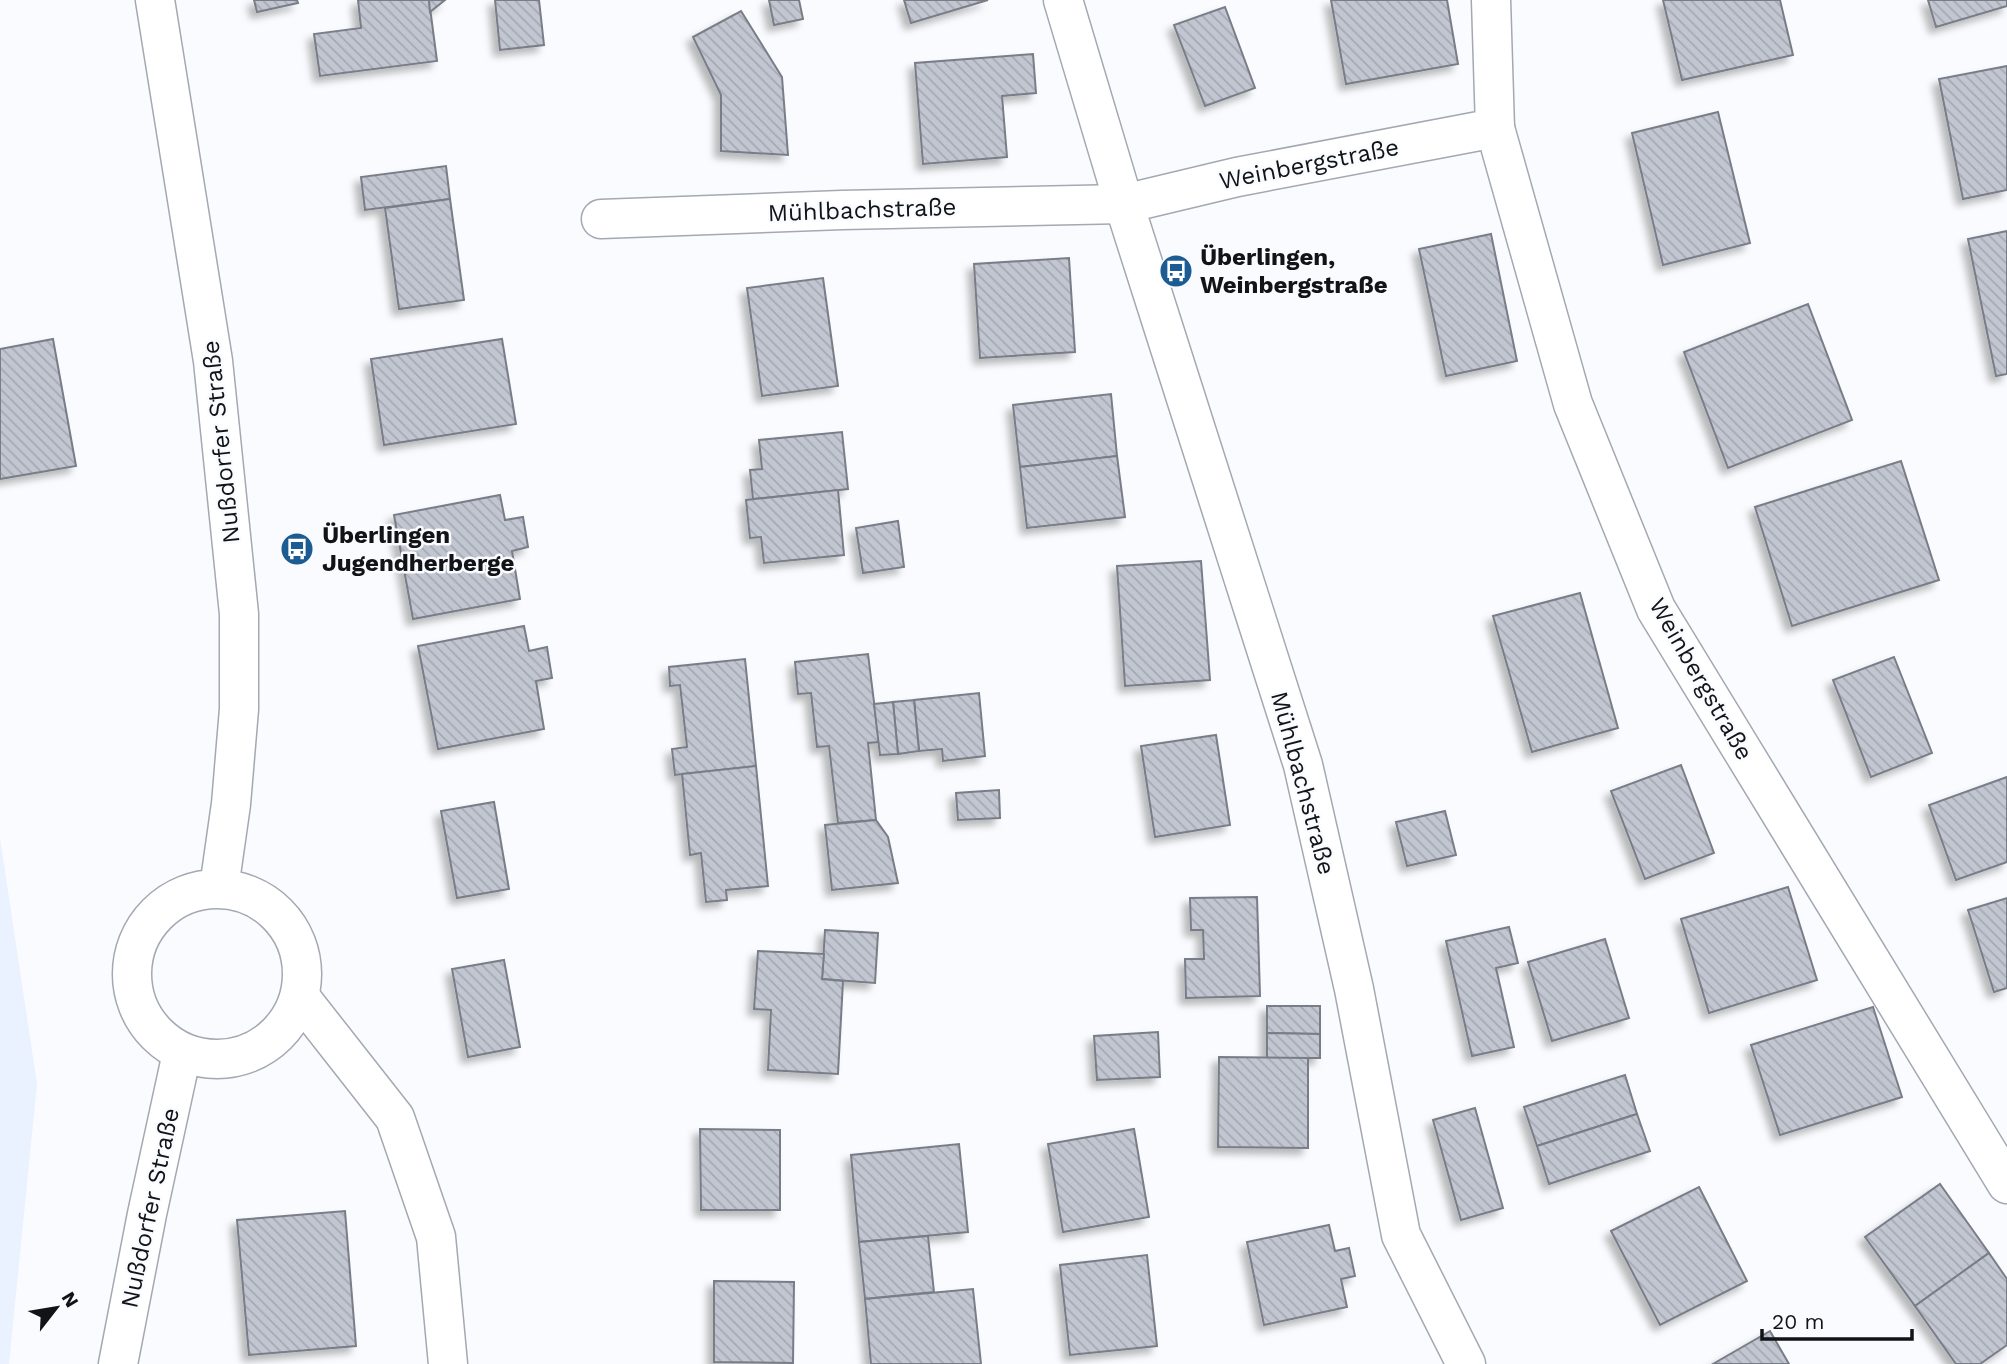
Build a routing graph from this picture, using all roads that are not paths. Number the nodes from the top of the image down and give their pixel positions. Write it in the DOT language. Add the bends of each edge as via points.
graph roads {
  1 [pos="155,0"];
  2 [pos="1063,0"];
  3 [pos="1491,0"];
  4 [pos="1495,128"];
  5 [pos="1124,204"];
  6 [pos="601,219"];
  7 [pos="219,888"];
  8 [pos="300,997"];
  9 [pos="182,1053"];
  10 [pos="2007,1184"];
  11 [pos="118,1364"];
  12 [pos="448,1364"];
  13 [pos="1466,1364"];
  1 -- 7 [label="street, Nußdorfer Straße" via="213,361 239,614 239,709"];
  2 -- 5 [label="street, Mühlbachstraße"];
  3 -- 4 [label="street, Weinbergstraße"];
  4 -- 5 [label="street, Weinbergstraße" via="1237,177"];
  4 -- 10 [label="street, Weinbergstraße" via="1573,404 1656,609"];
  5 -- 6 [label="street, Mühlbachstraße"];
  5 -- 13 [label="street, Mühlbachstraße" via="1303,765 1354,989 1401,1235"];
  7 -- 8 [label="street" via="257,898 286,923 301,959"];
  7 -- 9 [label="street" via="179,896 148,921 131,958 133,998 152,1031"];
  8 -- 9 [label="street" via="283,1029 253,1052 218,1060"];
  8 -- 12 [label="street" via="395,1118 436,1237"];
  9 -- 11 [label="street, Nußdorfer Straße"];
}
